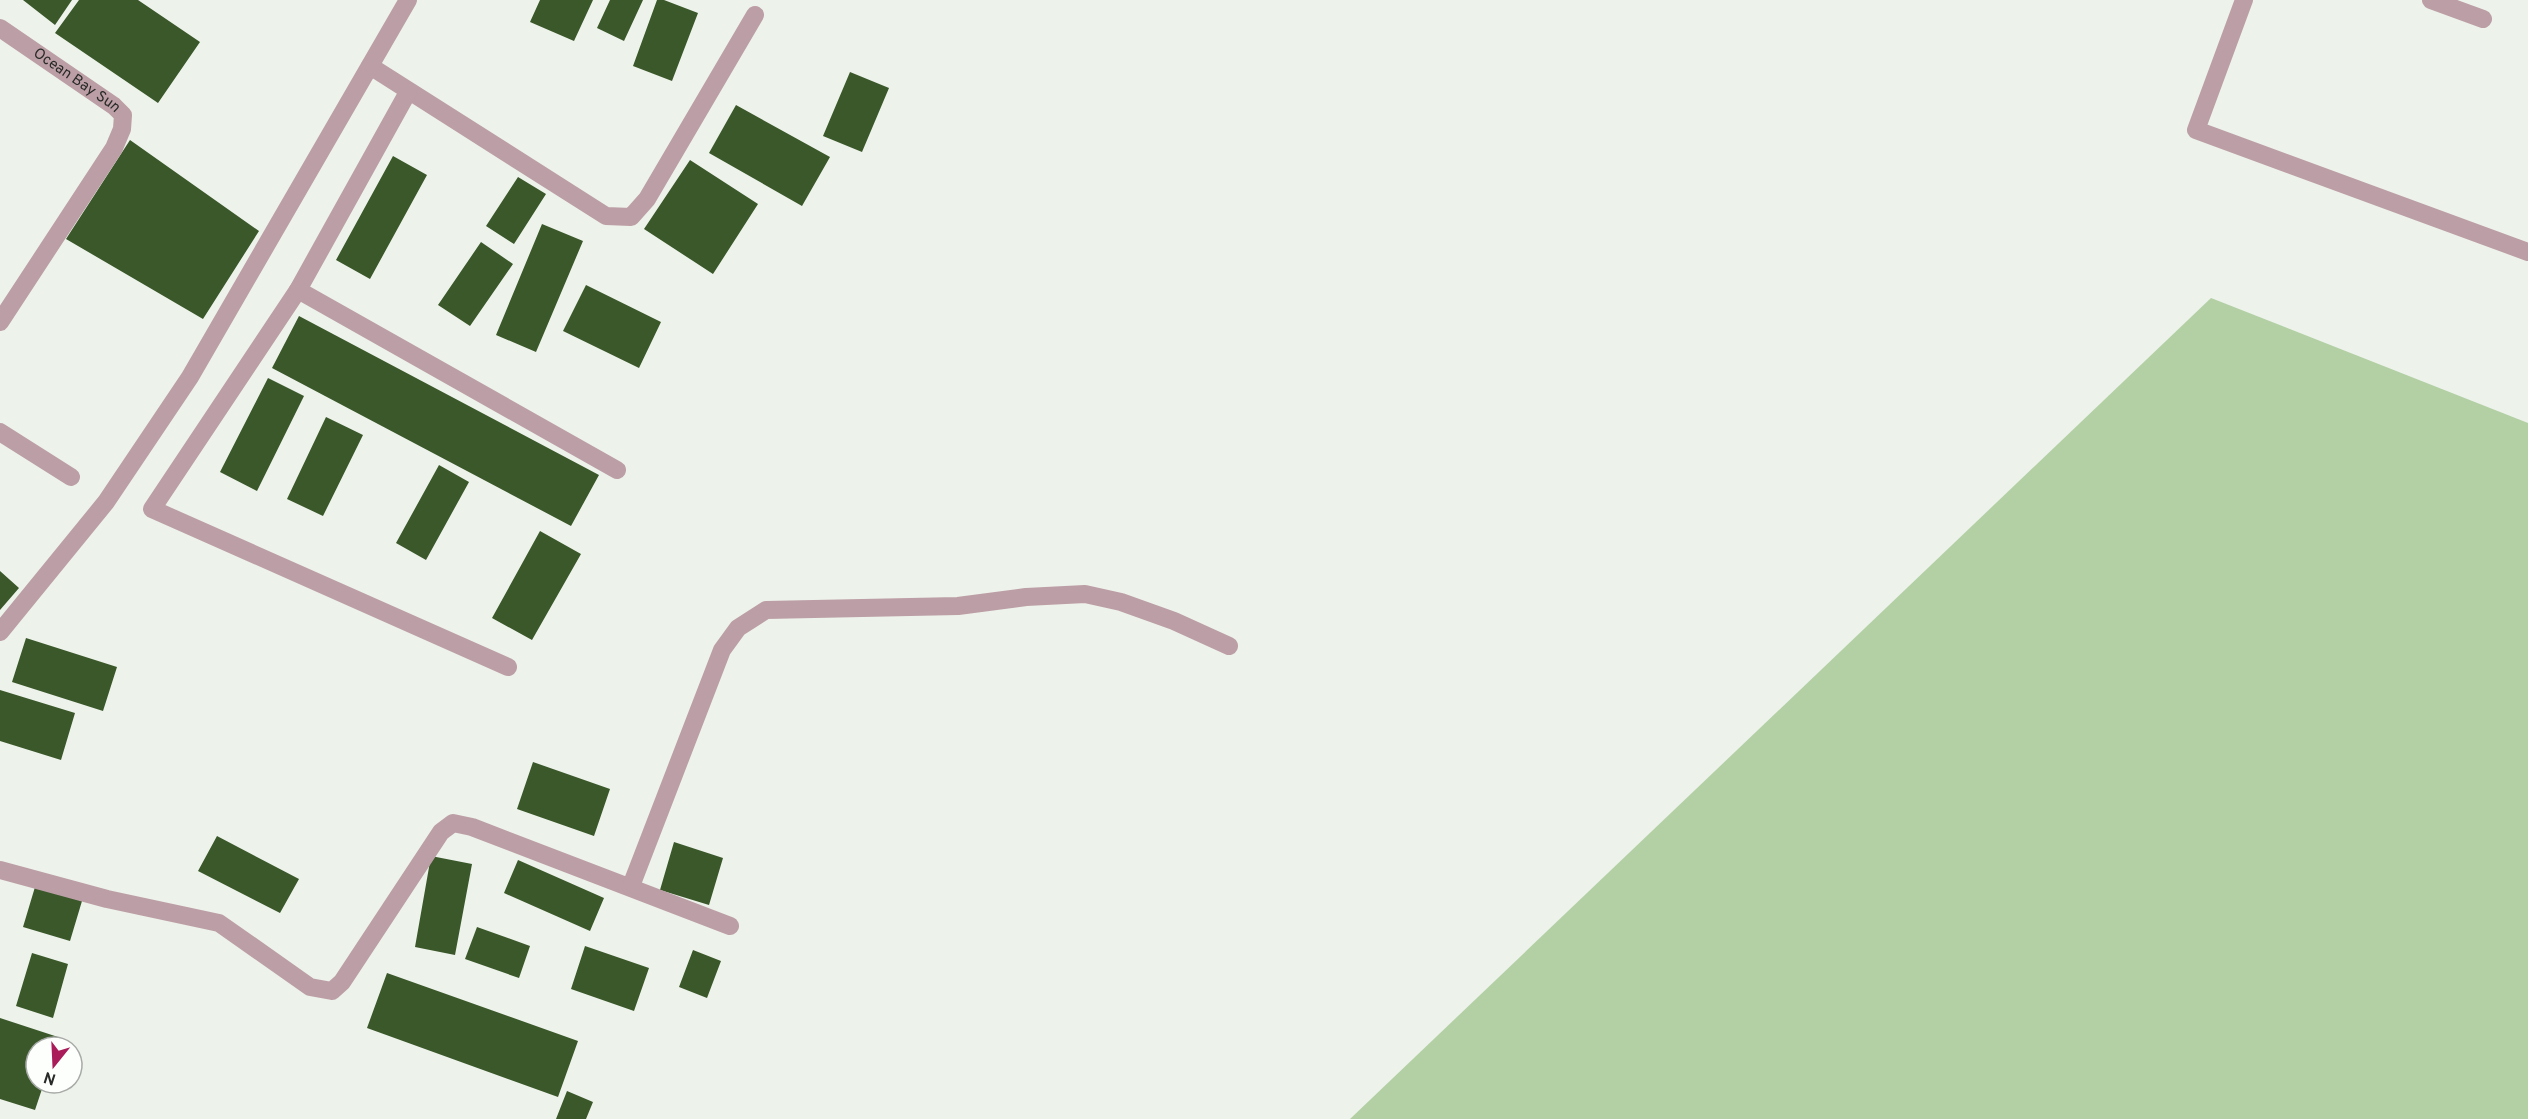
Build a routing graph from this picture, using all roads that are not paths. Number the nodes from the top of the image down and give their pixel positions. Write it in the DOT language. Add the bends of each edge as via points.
graph roads {
  1 [pos="408,0"];
  2 [pos="2244,0"];
  3 [pos="2431,0"];
  4 [pos="755,15"];
  5 [pos="2483,19"];
  6 [pos="0,28"];
  7 [pos="370,66"];
  8 [pos="408,92"];
  9 [pos="2528,252"];
  10 [pos="298,290"];
  11 [pos="7,297"];
  12 [pos="0,322"];
  13 [pos="0,432"];
  14 [pos="617,470"];
  15 [pos="71,477"];
  16 [pos="0,632"];
  17 [pos="1229,646"];
  18 [pos="508,667"];
  19 [pos="0,870"];
  20 [pos="631,886"];
  21 [pos="730,926"];
  1 -- 7 [label="street"];
  2 -- 9 [label="street" via="2196,130"];
  3 -- 5 [label="street"];
  4 -- 8 [label="street" via="647,199 631,217 606,216"];
  6 -- 11 [label="street, Ocean Bay Sun" via="123,115 114,148"];
  7 -- 8 [label="street"];
  7 -- 16 [label="street" via="190,376 106,502"];
  8 -- 10 [label="street"];
  10 -- 14 [label="street"];
  10 -- 18 [label="street" via="152,509"];
  11 -- 12 [label="street"];
  13 -- 15 [label="street"];
  17 -- 20 [label="street" via="1174,621 1085,594 958,606 766,610 738,628 722,650"];
  19 -- 20 [label="street" via="219,923 310,987 332,991 342,982 441,832 453,823"];
  20 -- 21 [label="street"];
}
